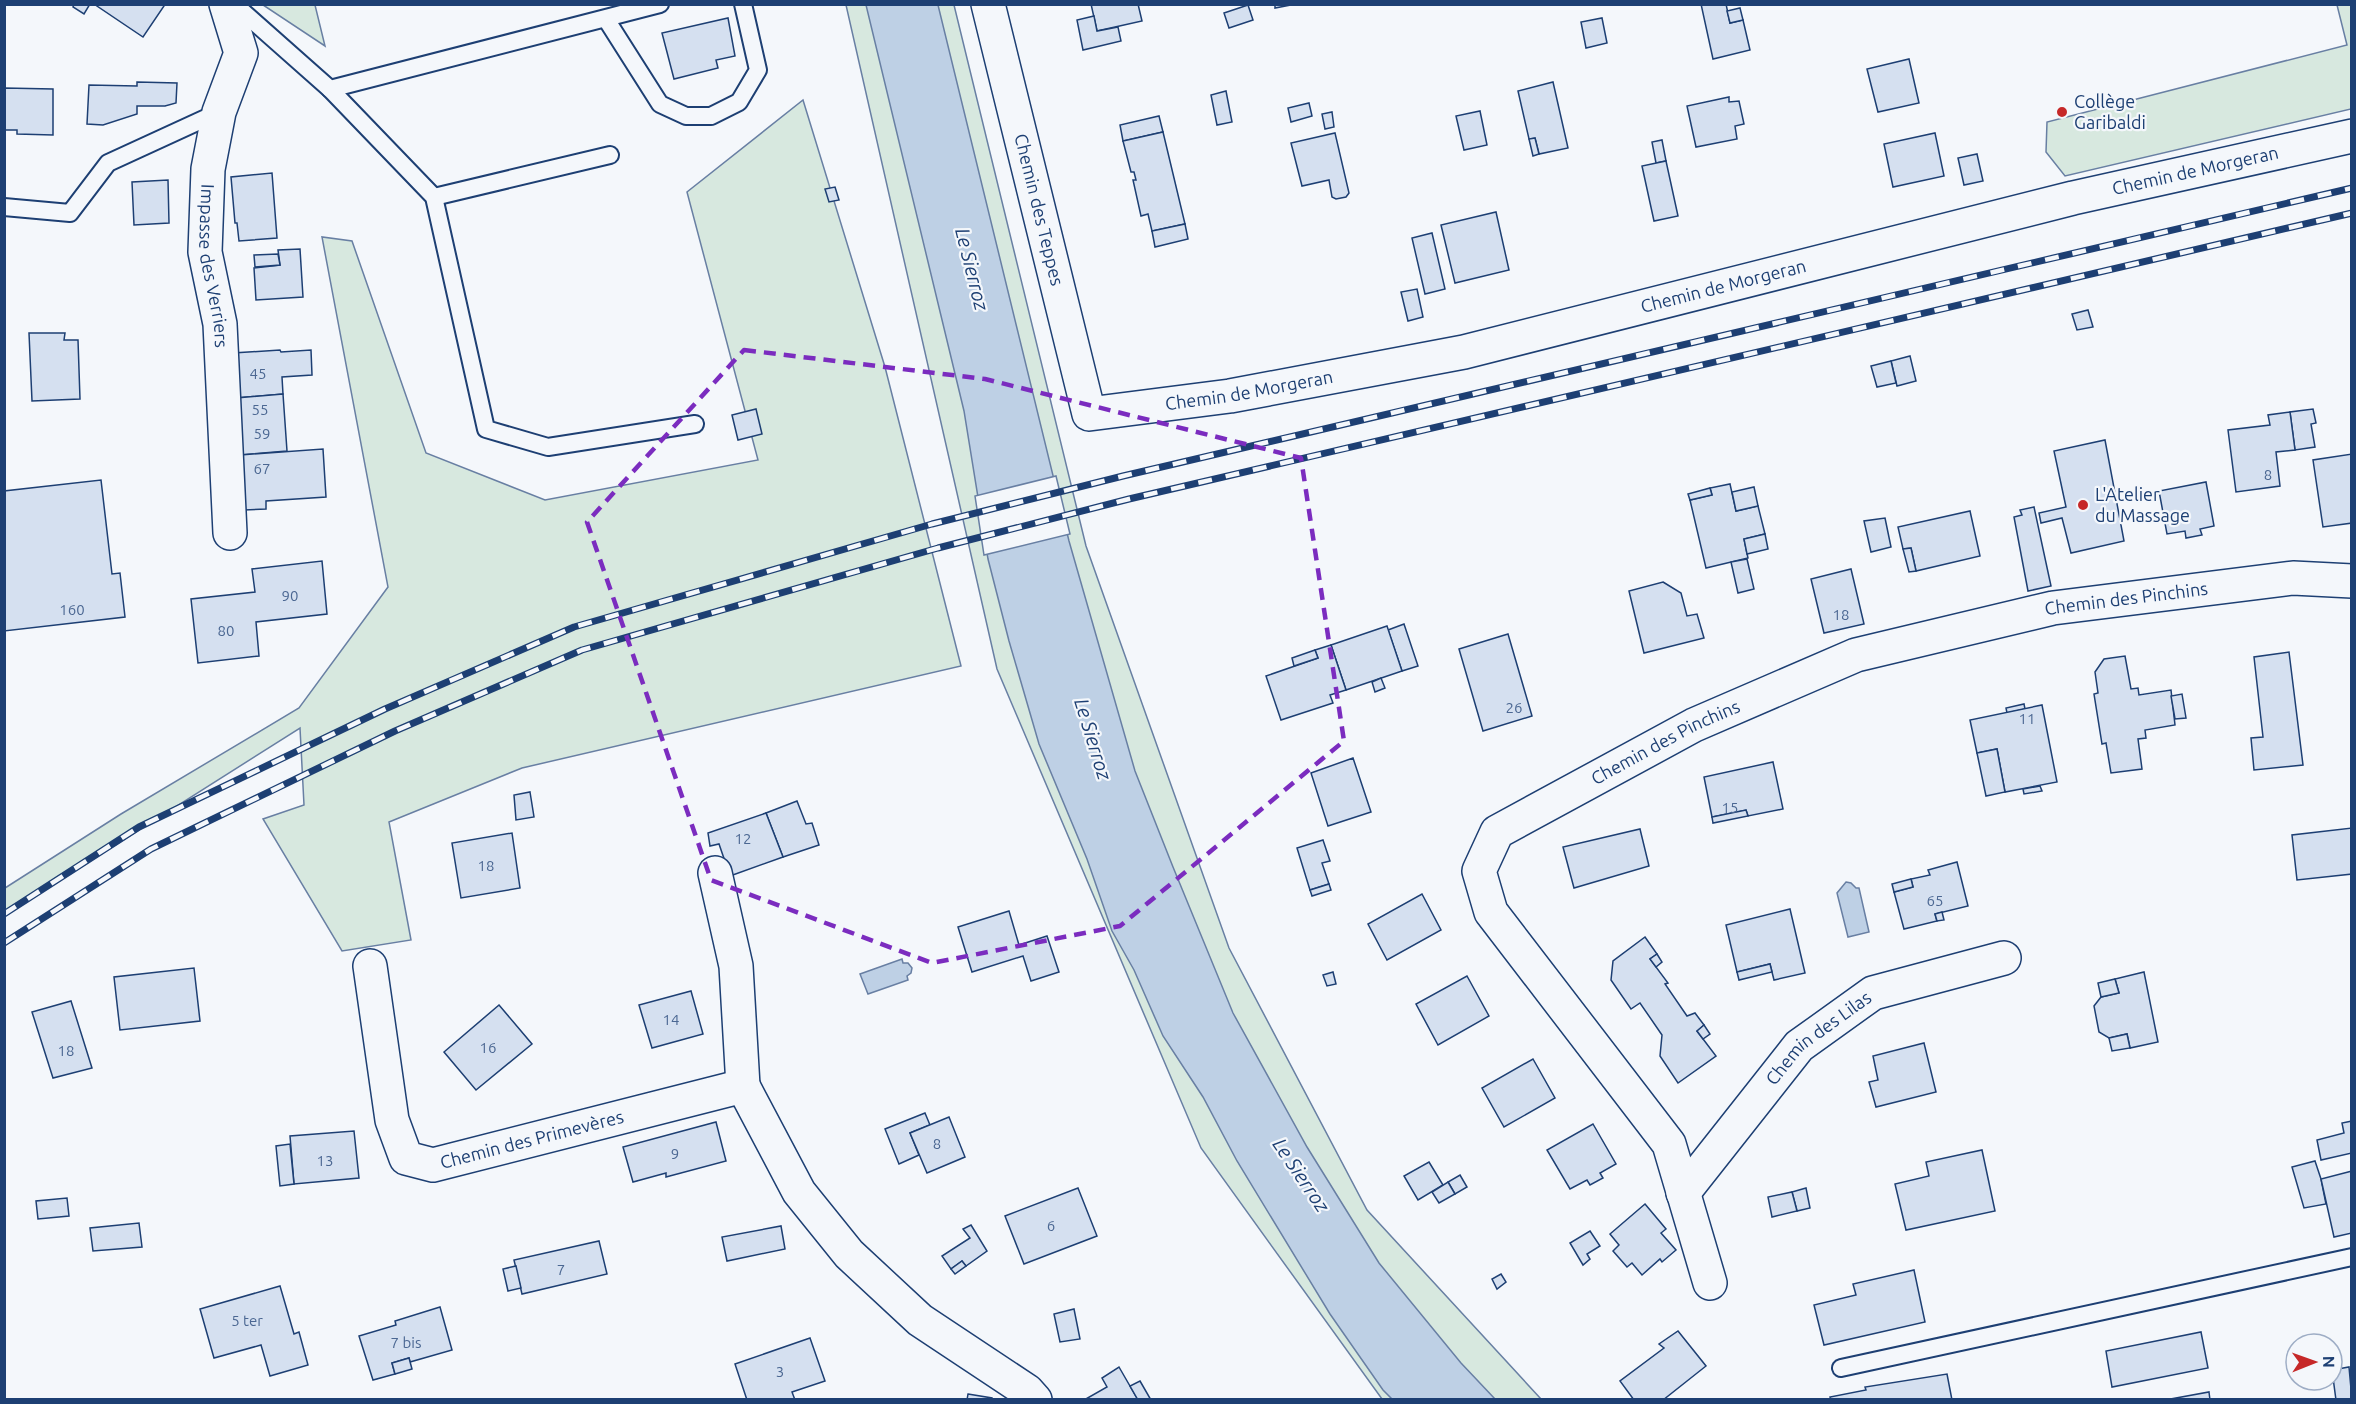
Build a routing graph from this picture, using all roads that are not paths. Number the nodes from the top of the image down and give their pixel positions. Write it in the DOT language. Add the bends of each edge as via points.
graph roads {
  1 [pos="226,4"];
  2 [pos="234,4"];
  3 [pos="660,4"];
  4 [pos="743,4"];
  5 [pos="988,4"];
  6 [pos="606,19"];
  7 [pos="330,89"];
  8 [pos="219,112"];
  9 [pos="2352,136"];
  10 [pos="610,154"];
  11 [pos="434,197"];
  12 [pos="4,207"];
  13 [pos="1089,414"];
  14 [pos="695,424"];
  15 [pos="230,533"];
  16 [pos="2352,581"];
  17 [pos="715,873"];
  18 [pos="2004,958"];
  19 [pos="370,966"];
  20 [pos="743,1086"];
  21 [pos="1683,1193"];
  22 [pos="2352,1257"];
  23 [pos="1710,1283"];
  24 [pos="1841,1368"];
  25 [pos="1035,1400"];
  1 -- 8 [label="street, Impasse des Verriers" via="240,53"];
  2 -- 7 [label="lane"];
  3 -- 6 [label="lane"];
  4 -- 6 [label="lane" via="758,70 739,102 711,116 686,116 660,104"];
  5 -- 13 [label="street, Chemin des Teppes"];
  6 -- 7 [label="lane"];
  7 -- 11 [label="lane"];
  8 -- 12 [label="lane" via="108,163 70,213"];
  8 -- 15 [label="street, Impasse des Verriers" via="208,169 205,252 220,324"];
  9 -- 13 [label="street, Chemin de Morgeran" via="2073,198 1464,352 1230,396"];
  10 -- 11 [label="lane"];
  11 -- 14 [label="lane" via="486,429 548,447"];
  16 -- 21 [label="street, Chemin des Pinchins" via="2294,578 2053,608 1856,654 1694,725 1497,832 1479,871 1491,912 1668,1144"];
  17 -- 20 [label="street" via="736,966"];
  18 -- 21 [label="street, Chemin des Lilas" via="1873,993 1799,1046"];
  19 -- 20 [label="street, Chemin des Primevères" via="392,1120 406,1158 433,1165"];
  20 -- 25 [label="street" via="799,1192 849,1254 920,1320"];
  21 -- 23 [label="street, Chemin des Pinchins"];
  22 -- 24 [label="lane"];
}
